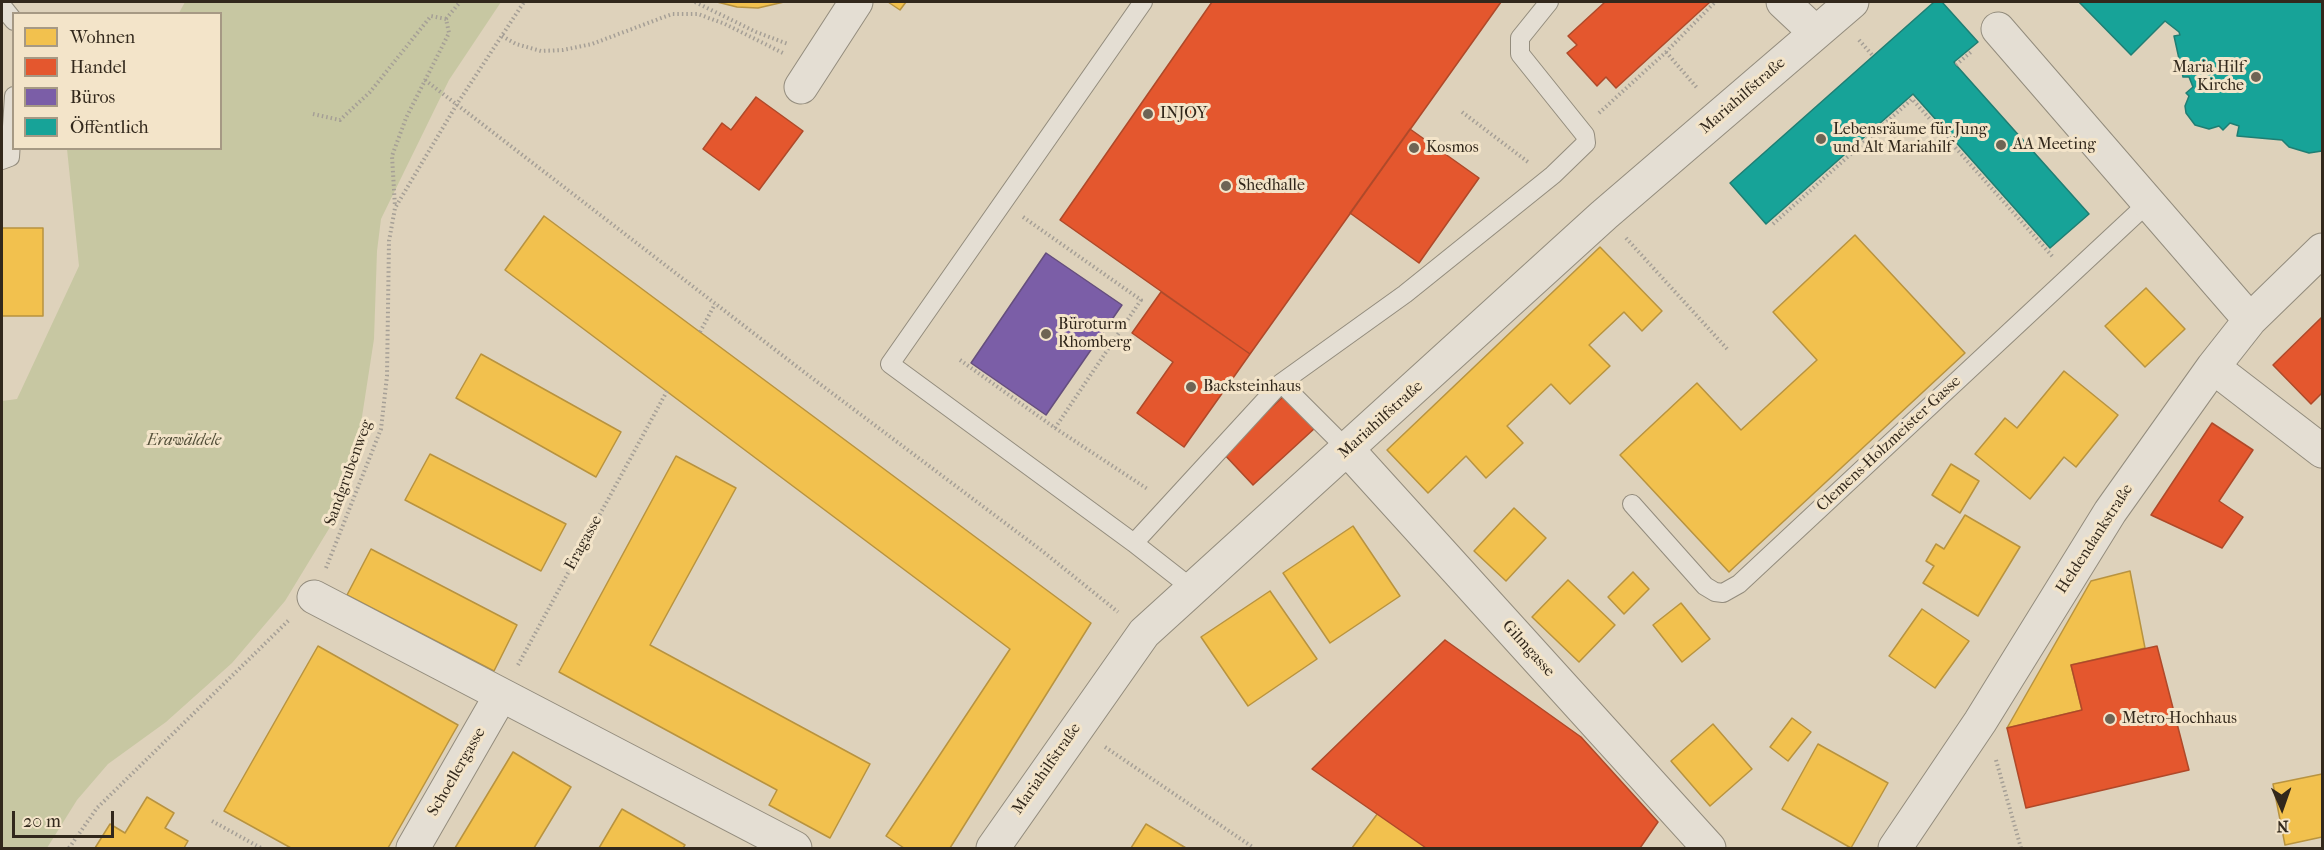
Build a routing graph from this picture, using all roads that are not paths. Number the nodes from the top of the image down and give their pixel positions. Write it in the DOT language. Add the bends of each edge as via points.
graph roads {
  1 [pos="856,2"];
  2 [pos="1143,2"];
  3 [pos="1549,2"];
  4 [pos="1783,2"];
  5 [pos="1852,2"];
  6 [pos="2,6"];
  7 [pos="12,18"];
  8 [pos="1998,29"];
  9 [pos="1816,33"];
  10 [pos="808,76"];
  11 [pos="12,126"];
  12 [pos="2,160"];
  13 [pos="2148,203"];
  14 [pos="2322,250"];
  15 [pos="2250,320"];
  16 [pos="2213,367"];
  17 [pos="1281,383"];
  18 [pos="1348,450"];
  19 [pos="2322,451"];
  20 [pos="1632,504"];
  21 [pos="1134,543"];
  22 [pos="1194,590"];
  23 [pos="314,597"];
  24 [pos="501,695"];
  25 [pos="413,849"];
  26 [pos="795,849"];
  27 [pos="993,849"];
  28 [pos="1709,849"];
  29 [pos="1895,849"];
  1 -- 10 [label="street"];
  2 -- 21 [label="lane" via="890,364"];
  3 -- 17 [label="lane" via="1520,38 1520,54 1585,135 1586,143 1553,175 1405,294"];
  4 -- 9 [label="street"];
  5 -- 9 [label="street, Mariahilfstraße"];
  6 -- 7 [label="lane"];
  8 -- 13 [label="street"];
  9 -- 18 [label="street, Mariahilfstraße" via="1604,215"];
  11 -- 12 [label="lane" via="10,157"];
  13 -- 15 [label="street"];
  13 -- 20 [label="lane, Clemens-Holzmeister-Gasse" via="1739,584 1723,593 1705,585"];
  14 -- 15 [label="street, Heldendankstraße"];
  15 -- 16 [label="street, Heldendankstraße"];
  16 -- 19 [label="street"];
  16 -- 29 [label="street, Heldendankstraße" via="2110,512 1980,722"];
  17 -- 18 [label="lane"];
  17 -- 21 [label="lane"];
  18 -- 22 [label="street, Mariahilfstraße"];
  18 -- 28 [label="street, Gilmgasse"];
  21 -- 22 [label="lane"];
  22 -- 27 [label="street, Mariahilfstraße" via="1144,633"];
  23 -- 24 [label="street"];
  24 -- 25 [label="street, Schoellergasse"];
  24 -- 26 [label="street"];
}
